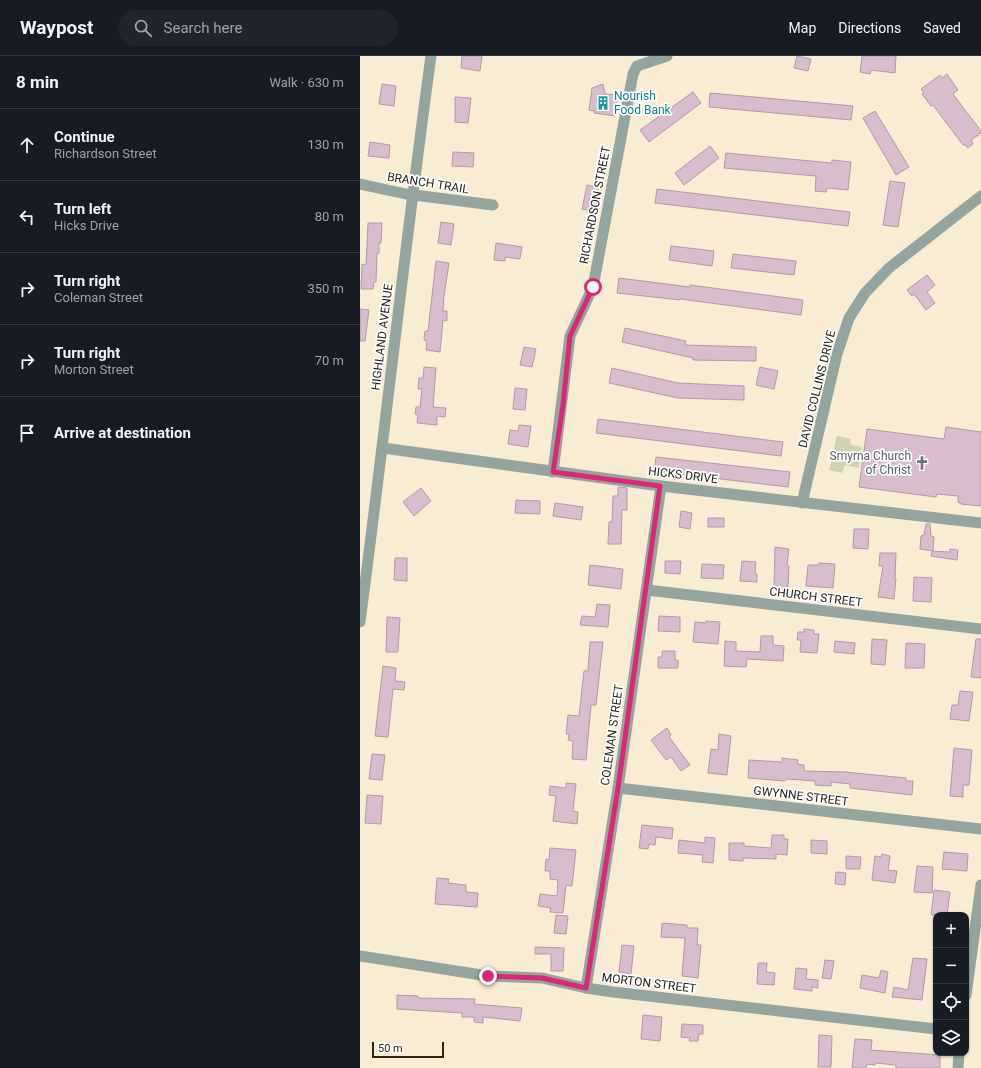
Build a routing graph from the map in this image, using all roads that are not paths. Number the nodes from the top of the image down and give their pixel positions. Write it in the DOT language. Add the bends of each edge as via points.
graph roads {
  1 [pos="431,56"];
  2 [pos="667,56"];
  3 [pos="360,184"];
  4 [pos="412,194"];
  5 [pos="981,196"];
  6 [pos="493,205"];
  7 [pos="383,448"];
  8 [pos="553,472"];
  9 [pos="660,486"];
  10 [pos="802,503"];
  11 [pos="981,523"];
  12 [pos="365,552"];
  13 [pos="647,590"];
  14 [pos="360,622"];
  15 [pos="981,629"];
  16 [pos="618,788"];
  17 [pos="981,830"];
  18 [pos="981,885"];
  19 [pos="360,956"];
  20 [pos="968,984"];
  21 [pos="586,988"];
  22 [pos="933,1029"];
  23 [pos="959,1056"];
  24 [pos="958,1068"];
  1 -- 4 [label="street, HIGHLAND AVENUE"];
  2 -- 8 [label="street, RICHARDSON STREET" via="637,66 633,74 593,287 570,336"];
  3 -- 4 [label="street, BRANCH TRAIL"];
  4 -- 6 [label="street, BRANCH TRAIL"];
  4 -- 7 [label="street, HIGHLAND AVENUE"];
  5 -- 10 [label="street, DAVID COLLINS DRIVE" via="889,268 864,293 849,318 837,354"];
  7 -- 8 [label="street, HICKS DRIVE"];
  7 -- 12 [label="street, HIGHLAND AVENUE"];
  8 -- 9 [label="street, HICKS DRIVE"];
  9 -- 10 [label="street, HICKS DRIVE"];
  9 -- 13 [label="street, COLEMAN STREET"];
  10 -- 11 [label="street, HICKS DRIVE"];
  12 -- 14 [label="street, HIGHLAND AVENUE"];
  13 -- 15 [label="street, CHURCH STREET"];
  13 -- 16 [label="street, COLEMAN STREET"];
  16 -- 17 [label="street, GWYNNE STREET"];
  16 -- 21 [label="street, COLEMAN STREET"];
  18 -- 20 [label="street"];
  19 -- 21 [label="street, MORTON STREET" via="488,976 542,978"];
  21 -- 22 [label="street, MORTON STREET"];
  23 -- 24 [label="street"];
}
